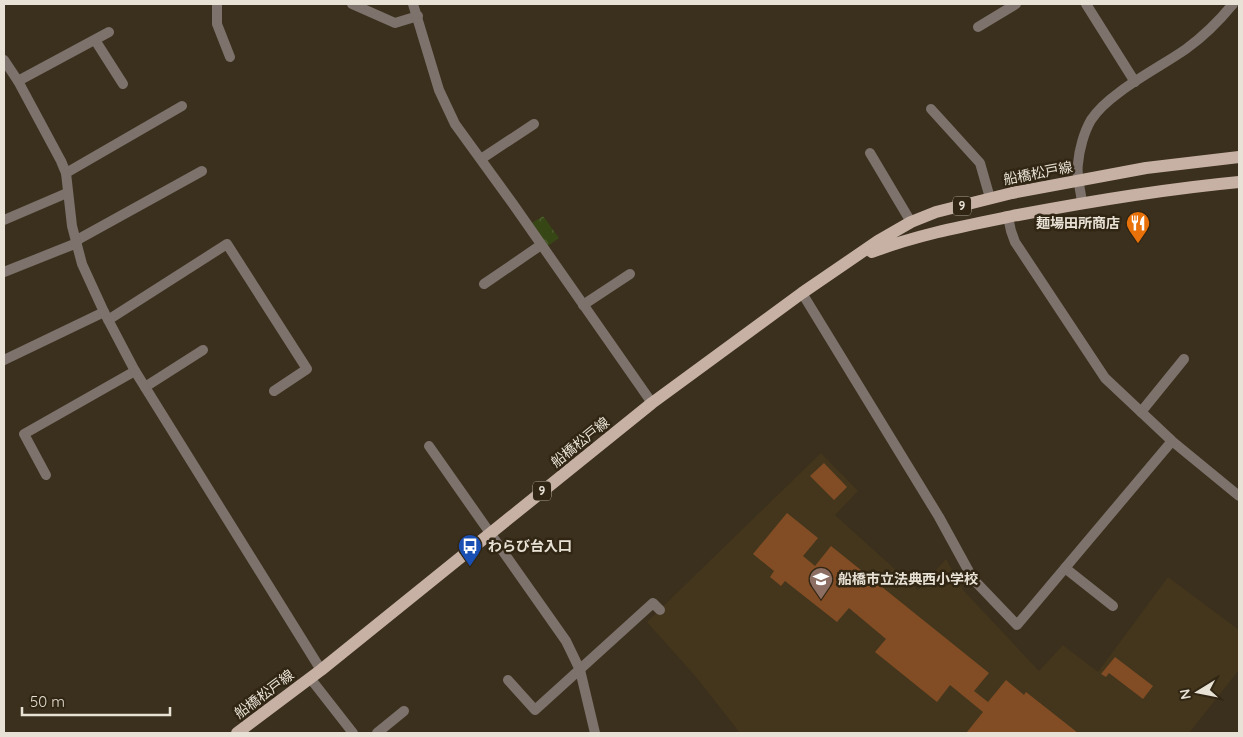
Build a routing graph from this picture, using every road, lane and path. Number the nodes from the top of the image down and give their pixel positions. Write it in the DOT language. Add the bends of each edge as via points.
graph roads {
  1 [pos="217,4"];
  2 [pos="352,4"];
  3 [pos="413,4"];
  4 [pos="1016,4"];
  5 [pos="1086,4"];
  6 [pos="1233,4"];
  7 [pos="418,16"];
  8 [pos="978,27"];
  9 [pos="109,32"];
  10 [pos="95,40"];
  11 [pos="230,57"];
  12 [pos="4,60"];
  13 [pos="18,81"];
  14 [pos="1135,82"];
  15 [pos="123,84"];
  16 [pos="182,106"];
  17 [pos="931,109"];
  18 [pos="534,124"];
  19 [pos="870,153"];
  20 [pos="1239,157"];
  21 [pos="481,159"];
  22 [pos="202,171"];
  23 [pos="66,173"];
  24 [pos="1079,180"];
  25 [pos="1239,182"];
  26 [pos="67,193"];
  27 [pos="990,198"];
  28 [pos="1082,203"];
  29 [pos="1008,217"];
  30 [pos="4,220"];
  31 [pos="911,222"];
  32 [pos="77,241"];
  33 [pos="541,245"];
  34 [pos="855,258"];
  35 [pos="4,272"];
  36 [pos="630,274"];
  37 [pos="484,284"];
  38 [pos="802,294"];
  39 [pos="583,305"];
  40 [pos="106,316"];
  41 [pos="203,350"];
  42 [pos="1184,359"];
  43 [pos="4,360"];
  44 [pos="135,371"];
  45 [pos="145,387"];
  46 [pos="274,391"];
  47 [pos="652,402"];
  48 [pos="1141,412"];
  49 [pos="1172,441"];
  50 [pos="429,446"];
  51 [pos="46,475"];
  52 [pos="1239,496"];
  53 [pos="490,533"];
  54 [pos="1064,568"];
  55 [pos="1113,606"];
  56 [pos="660,610"];
  57 [pos="580,670"];
  58 [pos="316,674"];
  59 [pos="508,680"];
  60 [pos="404,711"];
  61 [pos="240,732"];
  62 [pos="353,733"];
  63 [pos="377,733"];
  64 [pos="594,733"];
  1 -- 11 [label="street" via="217,24"];
  2 -- 7 [label="street" via="395,23"];
  3 -- 7 [label="street"];
  4 -- 8 [label="street"];
  5 -- 14 [label="street"];
  6 -- 14 [label="street" via="1210,30"];
  7 -- 21 [label="street" via="439,90 455,124"];
  9 -- 10 [label="street"];
  10 -- 13 [label="street"];
  10 -- 15 [label="street"];
  12 -- 13 [label="street"];
  13 -- 23 [label="street"];
  14 -- 24 [label="street" via="1105,104 1091,120 1077,166"];
  16 -- 23 [label="street"];
  17 -- 27 [label="street" via="980,163"];
  18 -- 21 [label="street"];
  19 -- 31 [label="street"];
  20 -- 24 [label="main road, 船橋松戸線 / 9"];
  21 -- 33 [label="street"];
  22 -- 32 [label="street"];
  23 -- 26 [label="street"];
  24 -- 27 [label="main road, 船橋松戸線 / 9"];
  24 -- 28 [label="street"];
  25 -- 28 [label="main road, 船橋松戸線 / 9" via="1150,191"];
  26 -- 30 [label="street"];
  26 -- 32 [label="street"];
  27 -- 31 [label="main road, 船橋松戸線 / 9"];
  28 -- 29 [label="main road, 船橋松戸線 / 9"];
  29 -- 34 [label="main road, 船橋松戸線 / 9" via="902,241"];
  29 -- 48 [label="street" via="1015,242 1105,378"];
  31 -- 34 [label="main road, 船橋松戸線 / 9"];
  32 -- 35 [label="street"];
  32 -- 40 [label="street" via="82,264"];
  33 -- 37 [label="street"];
  33 -- 39 [label="street"];
  34 -- 38 [label="main road, 船橋松戸線 / 9"];
  36 -- 39 [label="street"];
  38 -- 47 [label="main road, 船橋松戸線 / 9"];
  38 -- 54 [label="street" via="939,517 973,579 1017,625"];
  39 -- 47 [label="street"];
  40 -- 43 [label="street"];
  40 -- 44 [label="street"];
  40 -- 46 [label="street" via="227,244 307,369"];
  41 -- 45 [label="street"];
  42 -- 48 [label="street"];
  44 -- 45 [label="street"];
  44 -- 51 [label="street" via="24,434"];
  45 -- 58 [label="street"];
  47 -- 53 [label="main road, 船橋松戸線 / 9"];
  48 -- 49 [label="street"];
  49 -- 52 [label="street"];
  49 -- 54 [label="street"];
  50 -- 53 [label="street"];
  53 -- 57 [label="street" via="566,641"];
  53 -- 58 [label="main road, 船橋松戸線 / 9"];
  54 -- 55 [label="street"];
  56 -- 57 [label="street" via="652,603"];
  57 -- 59 [label="street" via="535,710"];
  57 -- 64 [label="street"];
  58 -- 61 [label="main road, 船橋松戸線 / 9"];
  58 -- 62 [label="street"];
  60 -- 63 [label="street"];
}
